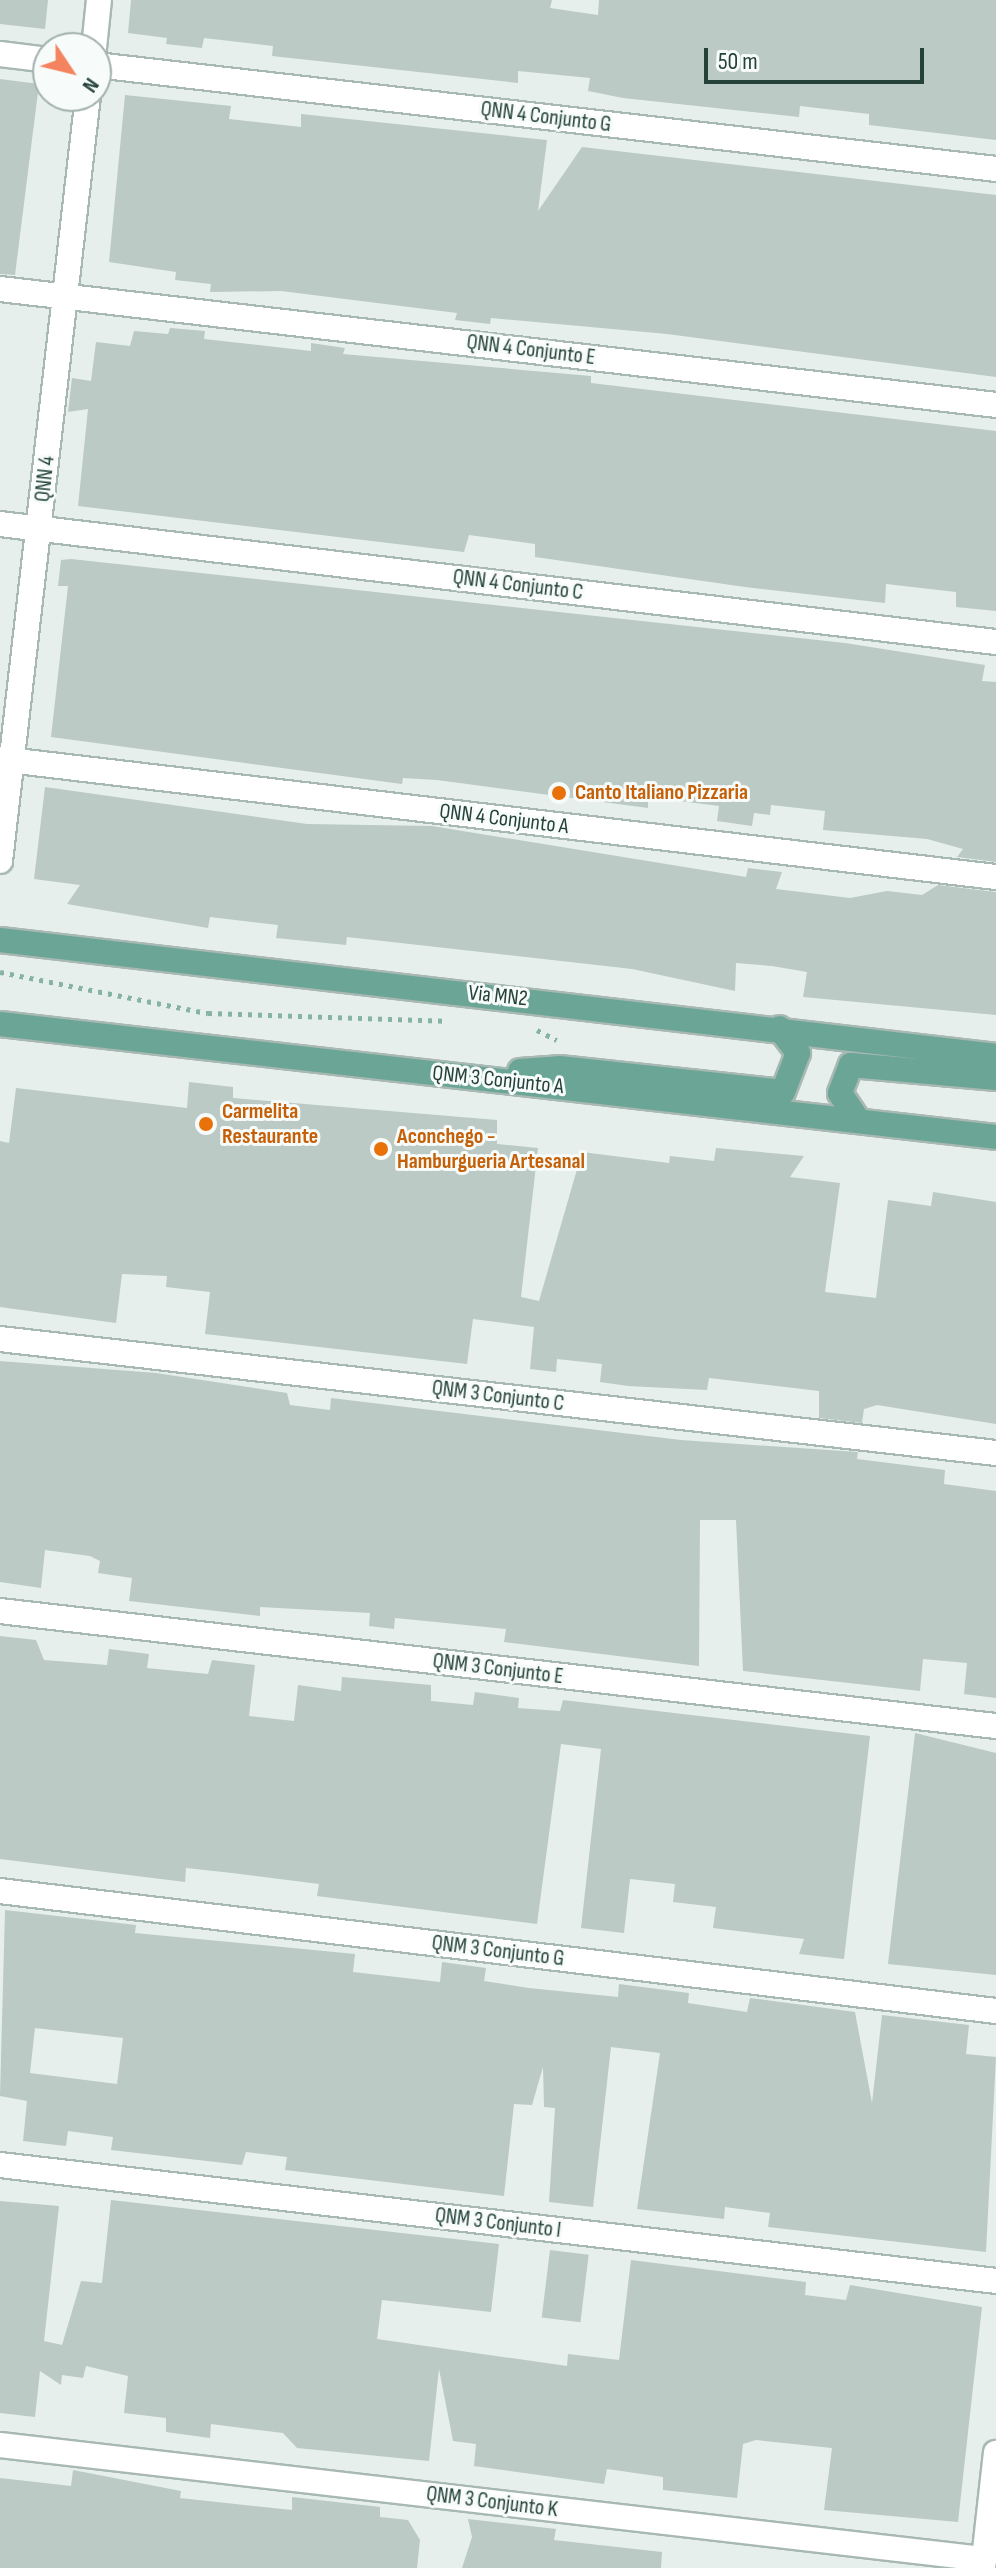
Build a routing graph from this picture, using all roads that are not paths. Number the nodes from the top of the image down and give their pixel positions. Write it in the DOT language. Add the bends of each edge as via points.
graph roads {
  1 [pos="99,0"];
  2 [pos="96,32"];
  3 [pos="0,54"];
  4 [pos="32,58"];
  5 [pos="112,67"];
  6 [pos="86,112"];
  7 [pos="996,169"];
  8 [pos="0,289"];
  9 [pos="65,296"];
  10 [pos="996,405"];
  11 [pos="0,524"];
  12 [pos="39,529"];
  13 [pos="996,642"];
  14 [pos="6,760"];
  15 [pos="0,861"];
  16 [pos="996,877"];
  17 [pos="0,940"];
  18 [pos="0,1024"];
  19 [pos="779,1028"];
  20 [pos="996,1056"];
  21 [pos="466,1076"];
  22 [pos="996,1078"];
  23 [pos="858,1120"];
  24 [pos="996,1137"];
  25 [pos="0,1339"];
  26 [pos="996,1453"];
  27 [pos="0,1611"];
  28 [pos="996,1726"];
  29 [pos="0,1891"];
  30 [pos="996,2011"];
  31 [pos="0,2165"];
  32 [pos="996,2281"];
  33 [pos="0,2445"];
  34 [pos="996,2453"];
  35 [pos="984,2563"];
  1 -- 2 [label="street"];
  3 -- 4 [label="street"];
  5 -- 7 [label="street, QNN 4 Conjunto G"];
  6 -- 9 [label="street, QNN 4"];
  8 -- 9 [label="street, QNN 4 Conjunto E"];
  9 -- 10 [label="street, QNN 4 Conjunto E"];
  9 -- 12 [label="street, QNN 4"];
  11 -- 12 [label="street, QNN 4 Conjunto C"];
  12 -- 13 [label="street, QNN 4 Conjunto C"];
  12 -- 14 [label="street, QNN 4"];
  14 -- 15 [label="street, QNN 4"];
  14 -- 16 [label="street, QNN 4 Conjunto A"];
  17 -- 19 [label="main road, Via MN2"];
  18 -- 21 [label="main road, QNM 3 Conjunto A"];
  19 -- 20 [label="main road, Via MN2"];
  19 -- 21 [label="main road" via="798,1053 783,1092 559,1068"];
  21 -- 23 [label="main road, QNM 3 Conjunto A"];
  22 -- 23 [label="main road" via="851,1065 840,1093"];
  23 -- 24 [label="main road, QNM 3 Conjunto A"];
  25 -- 26 [label="street, QNM 3 Conjunto C"];
  27 -- 28 [label="street, QNM 3 Conjunto E"];
  29 -- 30 [label="street, QNM 3 Conjunto G"];
  31 -- 32 [label="street, QNM 3 Conjunto I"];
  33 -- 35 [label="street, QNM 3 Conjunto K"];
  34 -- 35 [label="street"];
}
